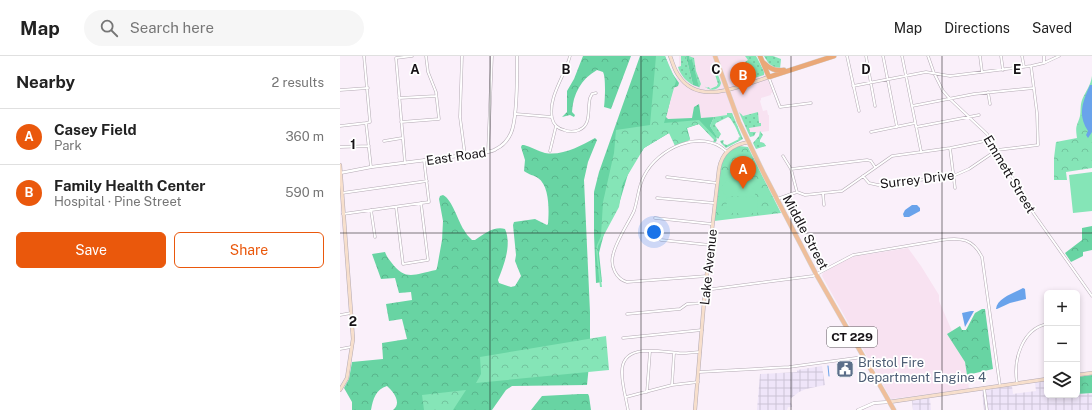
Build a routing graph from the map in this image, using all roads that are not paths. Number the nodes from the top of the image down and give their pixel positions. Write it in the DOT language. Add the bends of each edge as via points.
graph roads {
  1 [pos="364,56"];
  2 [pos="412,56"];
  3 [pos="426,56"];
  4 [pos="462,56"];
  5 [pos="492,56"];
  6 [pos="517,56"];
  7 [pos="570,56"];
  8 [pos="670,56"];
  9 [pos="715,56"];
  10 [pos="760,56"];
  11 [pos="834,56"];
  12 [pos="847,56"];
  13 [pos="866,56"];
  14 [pos="883,56"];
  15 [pos="902,56"];
  16 [pos="928,56"];
  17 [pos="980,56"];
  18 [pos="1001,56"];
  19 [pos="1022,56"];
  20 [pos="1044,56"];
  21 [pos="1059,56"];
  22 [pos="763,61"];
  23 [pos="1044,64"];
  24 [pos="1031,66"];
  25 [pos="1024,67"];
  26 [pos="792,69"];
  27 [pos="1003,70"];
  28 [pos="982,72"];
  29 [pos="934,73"];
  30 [pos="905,76"];
  31 [pos="769,77"];
  32 [pos="888,79"];
  33 [pos="870,83"];
  34 [pos="853,86"];
  35 [pos="368,88"];
  36 [pos="1034,88"];
  37 [pos="340,90"];
  38 [pos="727,90"];
  39 [pos="596,92"];
  40 [pos="988,92"];
  41 [pos="436,96"];
  42 [pos="399,98"];
  43 [pos="950,99"];
  44 [pos="811,103"];
  45 [pos="990,104"];
  46 [pos="875,106"];
  47 [pos="912,106"];
  48 [pos="858,111"];
  49 [pos="514,114"];
  50 [pos="979,115"];
  51 [pos="552,117"];
  52 [pos="969,117"];
  53 [pos="401,122"];
  54 [pos="366,123"];
  55 [pos="915,123"];
  56 [pos="340,126"];
  57 [pos="556,126"];
  58 [pos="897,127"];
  59 [pos="916,127"];
  60 [pos="871,132"];
  61 [pos="402,138"];
  62 [pos="990,139"];
  63 [pos="384,141"];
  64 [pos="749,142"];
  65 [pos="369,146"];
  66 [pos="340,147"];
  67 [pos="950,148"];
  68 [pos="997,150"];
  69 [pos="550,151"];
  70 [pos="726,151"];
  71 [pos="921,151"];
  72 [pos="488,152"];
  73 [pos="465,155"];
  74 [pos="783,156"];
  75 [pos="424,160"];
  76 [pos="405,163"];
  77 [pos="340,165"];
  78 [pos="371,167"];
  79 [pos="875,167"];
  80 [pos="791,169"];
  81 [pos="340,173"];
  82 [pos="863,176"];
  83 [pos="953,176"];
  84 [pos="667,178"];
  85 [pos="426,181"];
  86 [pos="717,183"];
  87 [pos="954,188"];
  88 [pos="797,192"];
  89 [pos="342,193"];
  90 [pos="823,193"];
  91 [pos="657,198"];
  92 [pos="777,200"];
  93 [pos="421,203"];
  94 [pos="714,204"];
  95 [pos="824,205"];
  96 [pos="396,207"];
  97 [pos="371,210"];
  98 [pos="343,214"];
  99 [pos="655,218"];
  100 [pos="712,224"];
  101 [pos="375,237"];
  102 [pos="661,240"];
  103 [pos="710,245"];
  104 [pos="816,274"];
  105 [pos="707,276"];
  106 [pos="705,290"];
  107 [pos="1092,296"];
  108 [pos="704,304"];
  109 [pos="351,313"];
  110 [pos="627,314"];
  111 [pos="340,315"];
  112 [pos="1044,324"];
  113 [pos="702,330"];
  114 [pos="623,338"];
  115 [pos="352,347"];
  116 [pos="340,349"];
  117 [pos="650,351"];
  118 [pos="700,352"];
  119 [pos="674,353"];
  120 [pos="864,357"];
  121 [pos="699,372"];
  122 [pos="1092,373"];
  123 [pos="1080,375"];
  124 [pos="1044,380"];
  125 [pos="698,382"];
  126 [pos="1017,384"];
  127 [pos="672,385"];
  128 [pos="1000,386"];
  129 [pos="984,388"];
  130 [pos="340,390"];
  131 [pos="647,392"];
  132 [pos="626,397"];
  133 [pos="889,402"];
  134 [pos="628,410"];
  135 [pos="695,410"];
  136 [pos="858,410"];
  137 [pos="894,410"];
  138 [pos="987,410"];
  1 -- 35 [label="street"];
  2 -- 42 [label="street" via="396,58"];
  3 -- 41 [label="street"];
  4 -- 73 [label="street" via="460,117"];
  5 -- 72 [label="street"];
  6 -- 49 [label="street, East Road"];
  7 -- 51 [label="street" via="556,89"];
  8 -- 38 [label="main road" via="679,77 687,85 707,92"];
  9 -- 38 [label="main road, Middle Street / CT 229"];
  10 -- 22 [label="highway"];
  11 -- 26 [label="highway"];
  12 -- 34 [label="street"];
  13 -- 33 [label="street"];
  14 -- 32 [label="street"];
  15 -- 30 [label="street"];
  16 -- 29 [label="street, Emmett Street"];
  17 -- 28 [label="street"];
  18 -- 27 [label="street"];
  19 -- 25 [label="street"];
  20 -- 23 [label="street"];
  21 -- 23 [label="street"];
  22 -- 26 [label="highway" via="776,71"];
  22 -- 31 [label="highway"];
  23 -- 24 [label="street"];
  24 -- 25 [label="street"];
  24 -- 36 [label="street"];
  25 -- 27 [label="street"];
  26 -- 31 [label="highway"];
  27 -- 28 [label="street"];
  28 -- 29 [label="street" via="950,76"];
  29 -- 30 [label="street"];
  29 -- 43 [label="street, Emmett Street"];
  30 -- 32 [label="street"];
  30 -- 47 [label="street"];
  31 -- 38 [label="main road"];
  31 -- 44 [label="street" via="780,107"];
  32 -- 33 [label="street"];
  32 -- 58 [label="street"];
  33 -- 34 [label="street"];
  33 -- 46 [label="street"];
  34 -- 48 [label="street"];
  35 -- 37 [label="street"];
  35 -- 54 [label="street" via="370,122"];
  36 -- 40 [label="street"];
  36 -- 68 [label="street, Surrey Drive" via="1038,145"];
  38 -- 64 [label="main road, Middle Street / CT 229"];
  39 -- 57 [label="street" via="590,98 588,123 584,128 573,131"];
  40 -- 43 [label="street"];
  40 -- 45 [label="street"];
  41 -- 42 [label="street"];
  41 -- 53 [label="street" via="439,119"];
  42 -- 53 [label="street"];
  43 -- 47 [label="street"];
  43 -- 52 [label="street, Emmett Street"];
  47 -- 55 [label="street"];
  49 -- 51 [label="street"];
  49 -- 72 [label="street, East Road" via="508,138 498,148"];
  50 -- 52 [label="street"];
  51 -- 57 [label="street"];
  52 -- 59 [label="street"];
  52 -- 62 [label="street, Emmett Street"];
  53 -- 61 [label="street"];
  54 -- 56 [label="street"];
  54 -- 65 [label="street"];
  55 -- 58 [label="street"];
  55 -- 59 [label="street"];
  57 -- 69 [label="street"];
  58 -- 60 [label="street"];
  59 -- 71 [label="street"];
  61 -- 63 [label="street"];
  61 -- 76 [label="street"];
  62 -- 67 [label="street"];
  62 -- 68 [label="street, Emmett Street"];
  64 -- 70 [label="main road"];
  64 -- 92 [label="main road, Middle Street / CT 229"];
  65 -- 66 [label="street"];
  65 -- 78 [label="street"];
  67 -- 71 [label="street"];
  67 -- 83 [label="street"];
  68 -- 83 [label="street, Surrey Drive" via="969,169"];
  68 -- 107 [label="street, Emmett Street" via="1034,214"];
  70 -- 86 [label="main road, Lake Avenue" via="720,162"];
  70 -- 105 [label="street" via="717,144 696,140 674,148 656,160 643,177 634,209 613,256 617,275 627,282"];
  71 -- 79 [label="street" via="892,156"];
  72 -- 73 [label="street, East Road"];
  73 -- 75 [label="street, East Road"];
  74 -- 80 [label="street"];
  75 -- 76 [label="street, East Road"];
  75 -- 85 [label="street"];
  76 -- 78 [label="street, East Road"];
  77 -- 81 [label="main road"];
  78 -- 81 [label="street, East Road"];
  79 -- 80 [label="street" via="867,160"];
  79 -- 82 [label="street"];
  80 -- 88 [label="street"];
  81 -- 89 [label="main road"];
  82 -- 83 [label="street, Surrey Drive" via="869,183 878,185"];
  82 -- 90 [label="street" via="842,191"];
  83 -- 87 [label="street"];
  84 -- 86 [label="street"];
  85 -- 89 [label="street"];
  85 -- 93 [label="street" via="429,202"];
  86 -- 94 [label="main road, Lake Avenue"];
  88 -- 90 [label="street" via="805,195"];
  88 -- 92 [label="street"];
  89 -- 98 [label="main road"];
  90 -- 95 [label="street"];
  91 -- 94 [label="street"];
  92 -- 104 [label="main road, Middle Street / CT 229"];
  93 -- 96 [label="street"];
  93 -- 96 [label="street" via="428,260 403,264"];
  94 -- 100 [label="main road, Lake Avenue"];
  96 -- 97 [label="street"];
  97 -- 98 [label="street"];
  97 -- 101 [label="street"];
  98 -- 109 [label="main road"];
  99 -- 100 [label="street"];
  100 -- 103 [label="main road, Lake Avenue"];
  102 -- 103 [label="street"];
  103 -- 105 [label="main road, Lake Avenue"];
  104 -- 106 [label="street"];
  104 -- 120 [label="main road, Middle Street / CT 229"];
  104 -- 128 [label="street" via="856,254 954,238 970,242 980,252 984,264"];
  105 -- 106 [label="main road, Lake Avenue"];
  106 -- 108 [label="main road, Lake Avenue"];
  108 -- 110 [label="street" via="687,304 683,308"];
  108 -- 113 [label="main road, Lake Avenue"];
  109 -- 111 [label="street"];
  109 -- 115 [label="main road"];
  112 -- 126 [label="street" via="1033,330 1020,349 1016,363"];
  113 -- 114 [label="street"];
  113 -- 118 [label="main road, Lake Avenue"];
  115 -- 116 [label="street"];
  115 -- 130 [label="main road" via="347,378"];
  117 -- 119 [label="street"];
  117 -- 131 [label="street"];
  117 -- 132 [label="street" via="635,352 624,363 622,372"];
  118 -- 119 [label="street"];
  118 -- 121 [label="main road, Lake Avenue"];
  119 -- 127 [label="street"];
  120 -- 121 [label="street" via="789,367"];
  120 -- 133 [label="main road, Middle Street / CT 229"];
  121 -- 125 [label="main road, Lake Avenue"];
  122 -- 123 [label="main road"];
  124 -- 126 [label="main road"];
  125 -- 127 [label="street"];
  125 -- 135 [label="main road, Lake Avenue"];
  126 -- 128 [label="main road"];
  127 -- 131 [label="street"];
  128 -- 129 [label="main road"];
  129 -- 133 [label="main road"];
  129 -- 138 [label="street"];
  131 -- 132 [label="street"];
  132 -- 134 [label="street"];
  133 -- 136 [label="street"];
  133 -- 137 [label="main road, Middle Street / CT 229"];
}
